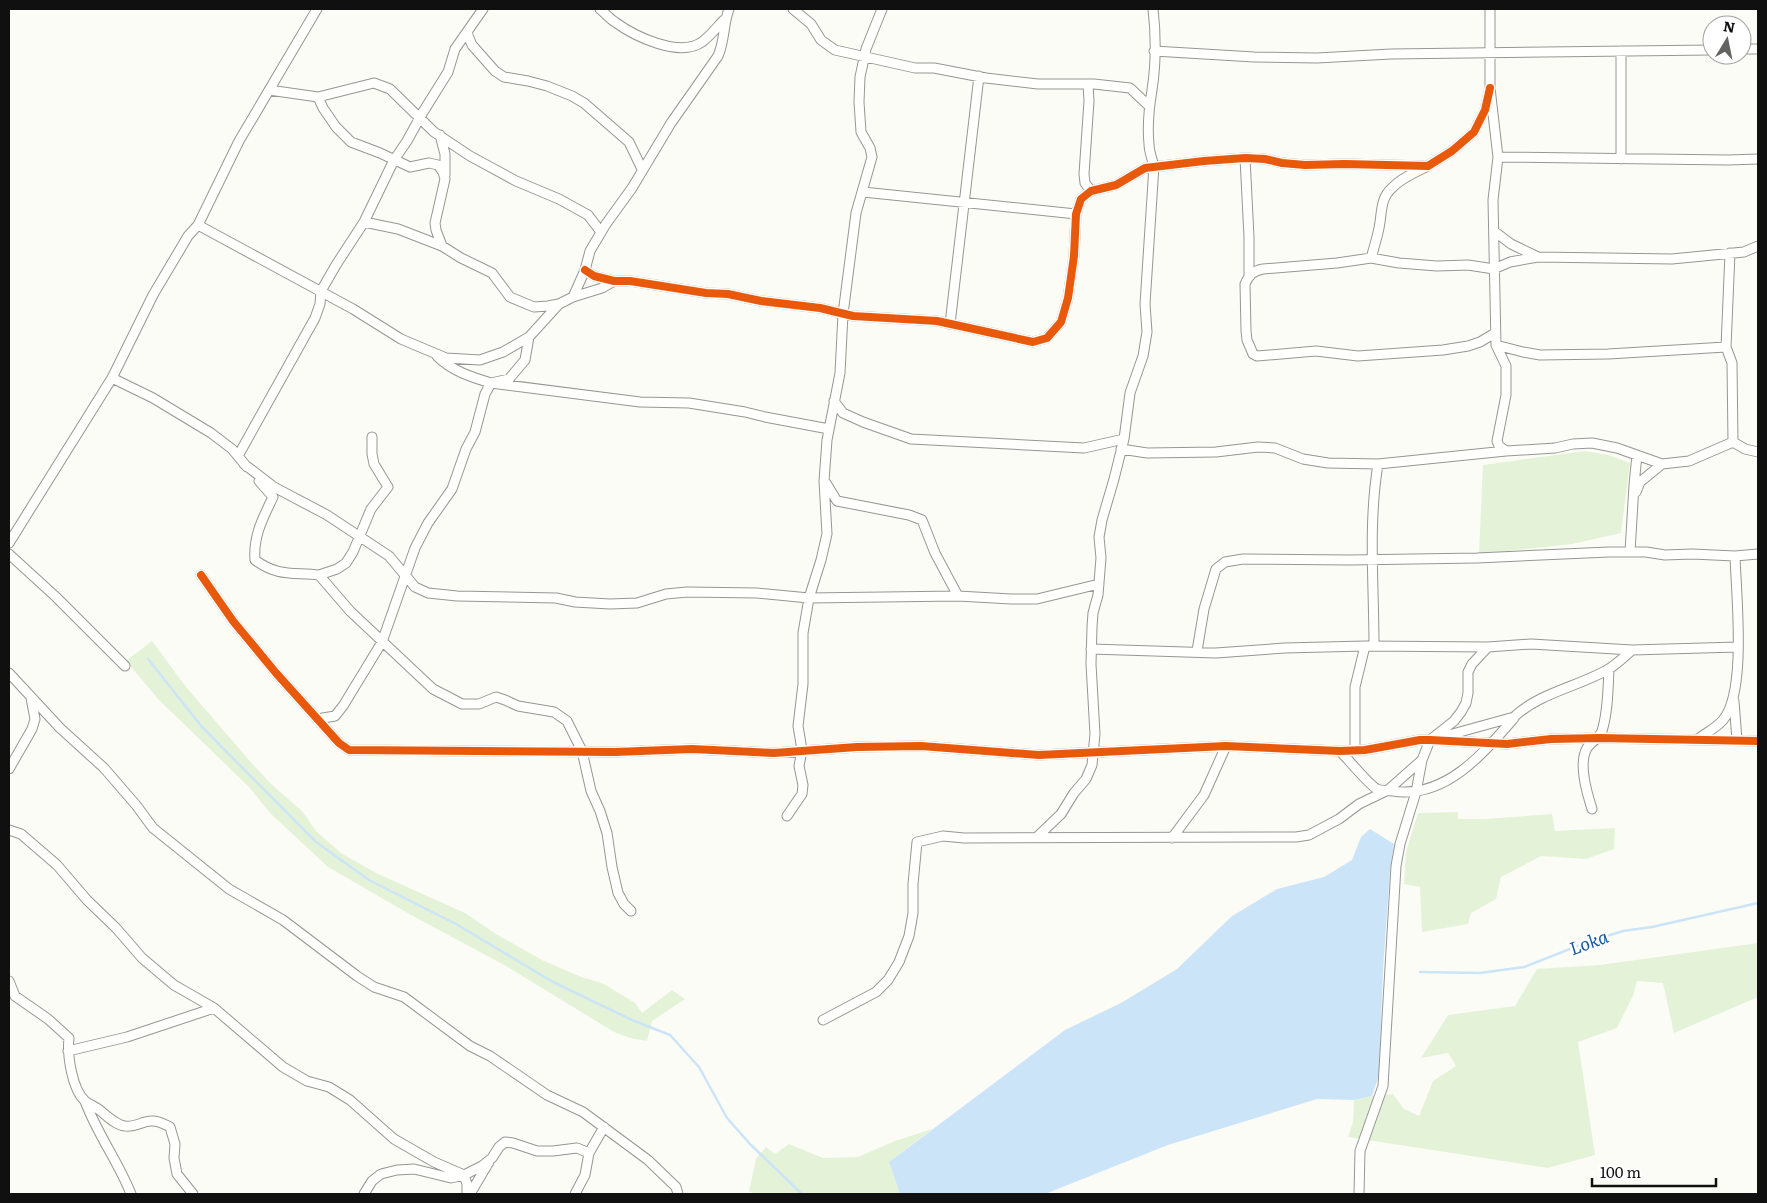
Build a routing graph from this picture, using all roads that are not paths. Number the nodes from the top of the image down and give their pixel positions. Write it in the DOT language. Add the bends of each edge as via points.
graph roads {
  1 [pos="317,9"];
  2 [pos="483,9"];
  3 [pos="600,9"];
  4 [pos="793,9"];
  5 [pos="882,9"];
  6 [pos="1153,9"];
  7 [pos="1490,9"];
  8 [pos="727,13"];
  9 [pos="467,33"];
  10 [pos="1702,50"];
  11 [pos="1154,51"];
  12 [pos="1621,51"];
  13 [pos="1490,53"];
  14 [pos="864,57"];
  15 [pos="979,76"];
  16 [pos="1088,84"];
  17 [pos="1490,88"];
  18 [pos="269,90"];
  19 [pos="318,97"];
  20 [pos="1149,106"];
  21 [pos="420,118"];
  22 [pos="440,135"];
  23 [pos="1498,157"];
  24 [pos="1245,158"];
  25 [pos="1621,159"];
  26 [pos="1758,159"];
  27 [pos="394,160"];
  28 [pos="1154,166"];
  29 [pos="1428,166"];
  30 [pos="642,169"];
  31 [pos="444,177"];
  32 [pos="1091,191"];
  33 [pos="863,192"];
  34 [pos="964,203"];
  35 [pos="1076,214"];
  36 [pos="364,222"];
  37 [pos="198,225"];
  38 [pos="1494,231"];
  39 [pos="601,232"];
  40 [pos="442,246"];
  41 [pos="1758,246"];
  42 [pos="1730,253"];
  43 [pos="1371,258"];
  44 [pos="1538,258"];
  45 [pos="1494,269"];
  46 [pos="585,270"];
  47 [pos="1249,276"];
  48 [pos="614,281"];
  49 [pos="322,291"];
  50 [pos="572,297"];
  51 [pos="559,304"];
  52 [pos="843,314"];
  53 [pos="950,324"];
  54 [pos="1495,334"];
  55 [pos="529,337"];
  56 [pos="1496,345"];
  57 [pos="1726,348"];
  58 [pos="434,352"];
  59 [pos="112,378"];
  60 [pos="491,383"];
  61 [pos="834,401"];
  62 [pos="829,429"];
  63 [pos="372,437"];
  64 [pos="1124,439"];
  65 [pos="1733,442"];
  66 [pos="1121,449"];
  67 [pos="1506,451"];
  68 [pos="1758,452"];
  69 [pos="1637,455"];
  70 [pos="241,460"];
  71 [pos="1378,464"];
  72 [pos="1662,464"];
  73 [pos="824,481"];
  74 [pos="1633,500"];
  75 [pos="360,537"];
  76 [pos="9,544"];
  77 [pos="1630,552"];
  78 [pos="9,554"];
  79 [pos="1758,554"];
  80 [pos="1735,556"];
  81 [pos="1371,559"];
  82 [pos="201,575"];
  83 [pos="319,575"];
  84 [pos="406,576"];
  85 [pos="1099,584"];
  86 [pos="958,596"];
  87 [pos="808,598"];
  88 [pos="382,642"];
  89 [pos="1370,646"];
  90 [pos="1738,647"];
  91 [pos="1488,648"];
  92 [pos="1091,649"];
  93 [pos="1632,650"];
  94 [pos="1197,651"];
  95 [pos="125,666"];
  96 [pos="1609,669"];
  97 [pos="9,673"];
  98 [pos="1734,693"];
  99 [pos="30,697"];
  100 [pos="1514,718"];
  101 [pos="317,719"];
  102 [pos="1599,738"];
  103 [pos="1430,740"];
  104 [pos="1698,740"];
  105 [pos="1738,740"];
  106 [pos="1758,741"];
  107 [pos="1492,744"];
  108 [pos="1226,746"];
  109 [pos="802,750"];
  110 [pos="1355,750"];
  111 [pos="582,751"];
  112 [pos="1340,751"];
  113 [pos="1093,752"];
  114 [pos="1422,760"];
  115 [pos="9,769"];
  116 [pos="1388,790"];
  117 [pos="1416,792"];
  118 [pos="1592,809"];
  119 [pos="786,816"];
  120 [pos="9,830"];
  121 [pos="1037,836"];
  122 [pos="1172,838"];
  123 [pos="631,911"];
  124 [pos="9,981"];
  125 [pos="214,1008"];
  126 [pos="823,1020"];
  127 [pos="68,1051"];
  128 [pos="85,1101"];
  129 [pos="604,1127"];
  130 [pos="589,1153"];
  131 [pos="492,1158"];
  132 [pos="464,1175"];
  133 [pos="578,1192"];
  134 [pos="130,1194"];
  135 [pos="193,1194"];
  136 [pos="364,1194"];
  137 [pos="468,1194"];
  138 [pos="678,1194"];
  139 [pos="1359,1194"];
  1 -- 18 [label="street"];
  2 -- 9 [label="street"];
  3 -- 8 [label="street" via="615,22 650,41 673,48 701,43"];
  4 -- 14 [label="street" via="811,24 828,46"];
  5 -- 14 [label="street"];
  6 -- 11 [label="street"];
  7 -- 13 [label="street"];
  8 -- 30 [label="street" via="718,56"];
  9 -- 21 [label="street" via="455,49 448,72"];
  9 -- 30 [label="street" via="472,45 494,71 504,77 547,86 584,103 629,142"];
  10 -- 12 [label="street"];
  11 -- 13 [label="street" via="1317,58"];
  11 -- 20 [label="street"];
  12 -- 13 [label="street"];
  12 -- 25 [label="street"];
  13 -- 17 [label="street"];
  14 -- 15 [label="street" via="915,68"];
  14 -- 33 [label="street" via="860,77 860,121 861,132 872,157"];
  15 -- 16 [label="street" via="1038,84"];
  15 -- 34 [label="street"];
  16 -- 20 [label="street" via="1130,88"];
  16 -- 32 [label="street" via="1084,174 1085,184"];
  17 -- 23 [label="street"];
  17 -- 29 [label="street" via="1485,110 1474,132"];
  18 -- 19 [label="street"];
  18 -- 37 [label="street" via="239,141"];
  19 -- 21 [label="street" via="374,83 390,89"];
  19 -- 27 [label="street" via="336,128 351,142"];
  20 -- 28 [label="street" via="1149,146"];
  21 -- 22 [label="street"];
  21 -- 27 [label="street"];
  22 -- 31 [label="street" via="445,154"];
  22 -- 39 [label="street" via="477,160 588,215"];
  23 -- 25 [label="street"];
  23 -- 38 [label="street" via="1493,200"];
  24 -- 28 [label="street"];
  24 -- 29 [label="street" via="1305,166"];
  24 -- 47 [label="street"];
  25 -- 26 [label="street"];
  27 -- 31 [label="street" via="410,167 430,163 438,165"];
  27 -- 36 [label="street"];
  28 -- 32 [label="street" via="1116,184"];
  28 -- 64 [label="street" via="1145,304 1147,332 1143,356 1130,393"];
  29 -- 43 [label="street" via="1390,188 1381,210"];
  30 -- 39 [label="street"];
  31 -- 40 [label="street" via="435,223"];
  32 -- 35 [label="street" via="1082,199"];
  33 -- 34 [label="street"];
  33 -- 52 [label="street" via="856,213"];
  34 -- 35 [label="street"];
  34 -- 53 [label="street"];
  35 -- 53 [label="street" via="1068,298 1061,322 1047,338 1033,342"];
  36 -- 40 [label="street" via="398,229"];
  36 -- 49 [label="street"];
  37 -- 49 [label="street"];
  37 -- 59 [label="street" via="188,236 154,295"];
  38 -- 44 [label="street" via="1510,244"];
  38 -- 45 [label="street"];
  39 -- 46 [label="street" via="590,250"];
  40 -- 51 [label="street" via="492,273 510,297 534,307"];
  41 -- 42 [label="street"];
  42 -- 44 [label="street" via="1672,259"];
  42 -- 57 [label="street"];
  43 -- 45 [label="street"];
  43 -- 47 [label="street" via="1255,270"];
  44 -- 45 [label="street" via="1510,262"];
  45 -- 54 [label="street"];
  46 -- 48 [label="street"];
  46 -- 50 [label="street"];
  47 -- 54 [label="street" via="1245,284 1246,331 1250,350 1257,356 1316,351 1358,356 1443,350 1468,346"];
  48 -- 50 [label="street"];
  48 -- 52 [label="street" via="728,294"];
  49 -- 58 [label="street" via="401,339"];
  49 -- 70 [label="street" via="315,318"];
  50 -- 51 [label="street"];
  51 -- 55 [label="street"];
  52 -- 53 [label="street"];
  52 -- 61 [label="street" via="840,374"];
  54 -- 56 [label="street"];
  55 -- 58 [label="street" via="503,352 480,360 446,358"];
  55 -- 60 [label="street" via="525,360 509,379"];
  56 -- 57 [label="street" via="1540,354"];
  56 -- 67 [label="street" via="1506,366 1506,395 1497,441"];
  57 -- 65 [label="street" via="1732,363"];
  58 -- 60 [label="street" via="446,365"];
  59 -- 70 [label="street" via="211,433"];
  59 -- 76 [label="street"];
  60 -- 62 [label="street" via="640,402 689,403"];
  60 -- 84 [label="street" via="452,489 428,523"];
  61 -- 62 [label="street"];
  61 -- 64 [label="street" via="843,413 911,439 1084,448"];
  62 -- 73 [label="street"];
  63 -- 75 [label="street" via="374,464 388,487 372,509"];
  64 -- 66 [label="street"];
  65 -- 68 [label="street"];
  65 -- 72 [label="street" via="1689,461"];
  66 -- 71 [label="street" via="1167,453 1258,447 1275,448 1303,459 1328,463"];
  66 -- 85 [label="street" via="1099,537"];
  67 -- 69 [label="street" via="1592,443"];
  67 -- 71 [label="street"];
  69 -- 72 [label="street"];
  69 -- 74 [label="street"];
  70 -- 75 [label="street" via="274,487"];
  70 -- 83 [label="street" via="273,497 257,531 255,560 280,573"];
  71 -- 81 [label="street" via="1372,495"];
  72 -- 74 [label="street" via="1640,482"];
  73 -- 86 [label="street" via="837,501 922,520"];
  73 -- 87 [label="street" via="827,534"];
  74 -- 77 [label="street"];
  75 -- 83 [label="street" via="346,563 337,570"];
  75 -- 84 [label="street" via="389,556"];
  77 -- 80 [label="street" via="1665,556"];
  77 -- 81 [label="street"];
  78 -- 95 [label="street"];
  79 -- 80 [label="street"];
  80 -- 90 [label="street"];
  81 -- 89 [label="street"];
  81 -- 94 [label="street" via="1243,559 1225,562 1216,569 1204,609"];
  82 -- 101 [label="street" via="233,621"];
  83 -- 88 [label="street"];
  84 -- 87 [label="street" via="416,587 428,593 556,598 610,604 636,603 687,592"];
  84 -- 88 [label="street"];
  85 -- 86 [label="street" via="1037,599"];
  85 -- 92 [label="street"];
  86 -- 87 [label="street"];
  87 -- 109 [label="street" via="798,726"];
  88 -- 101 [label="street" via="335,716"];
  88 -- 111 [label="street" via="433,689 462,704 479,704 496,697 518,706 554,712 567,721"];
  89 -- 91 [label="street"];
  89 -- 94 [label="street"];
  89 -- 110 [label="street" via="1355,687"];
  90 -- 93 [label="street"];
  90 -- 98 [label="street"];
  91 -- 93 [label="street" via="1531,644"];
  91 -- 103 [label="street" via="1468,672 1468,693 1461,712"];
  92 -- 94 [label="street"];
  92 -- 113 [label="street"];
  93 -- 96 [label="street"];
  96 -- 100 [label="street" via="1544,697"];
  96 -- 102 [label="street"];
  97 -- 99 [label="street"];
  98 -- 104 [label="street" via="1723,720"];
  98 -- 105 [label="street"];
  99 -- 115 [label="street" via="35,719"];
  99 -- 129 [label="street" via="104,768 153,828 229,889 283,920 374,987 404,997 470,1046 546,1095 583,1112"];
  100 -- 103 [label="street"];
  100 -- 107 [label="street"];
  101 -- 111 [label="street" via="338,743 349,750"];
  102 -- 104 [label="street"];
  102 -- 107 [label="street"];
  102 -- 118 [label="street" via="1588,746 1584,765"];
  103 -- 107 [label="street"];
  103 -- 110 [label="street"];
  103 -- 114 [label="street"];
  104 -- 105 [label="street"];
  105 -- 106 [label="street"];
  107 -- 117 [label="street" via="1457,775"];
  108 -- 112 [label="street"];
  108 -- 113 [label="street"];
  108 -- 122 [label="street" via="1204,795"];
  109 -- 111 [label="street" via="774,753 692,749"];
  109 -- 113 [label="street" via="921,746 1039,755"];
  109 -- 119 [label="street" via="799,766 802,794"];
  110 -- 112 [label="street"];
  111 -- 123 [label="street" via="591,792 607,833 618,892"];
  112 -- 116 [label="street" via="1377,789"];
  113 -- 121 [label="street" via="1086,779 1061,814"];
  114 -- 116 [label="street"];
  114 -- 117 [label="street"];
  116 -- 117 [label="street"];
  116 -- 122 [label="street" via="1358,804 1309,835"];
  117 -- 139 [label="street" via="1396,866 1383,1086 1360,1151"];
  120 -- 125 [label="street" via="21,834 57,865 142,958 174,985"];
  121 -- 122 [label="street"];
  121 -- 126 [label="street" via="943,836 917,842 913,913 900,962 876,992"];
  124 -- 127 [label="street" via="15,996 69,1038"];
  125 -- 127 [label="street" via="127,1038"];
  125 -- 132 [label="street" via="283,1067 307,1081 329,1087 350,1100 394,1139"];
  127 -- 128 [label="street" via="72,1073"];
  128 -- 134 [label="street"];
  128 -- 135 [label="street" via="125,1126 151,1121 170,1127 177,1174"];
  129 -- 130 [label="street"];
  129 -- 138 [label="street" via="648,1160 676,1186"];
  130 -- 131 [label="street" via="577,1148 537,1151 505,1142"];
  130 -- 133 [label="street"];
  131 -- 132 [label="street"];
  131 -- 137 [label="street"];
  132 -- 136 [label="street" via="451,1178 414,1169 397,1170 381,1174"];
  132 -- 137 [label="street"];
}
